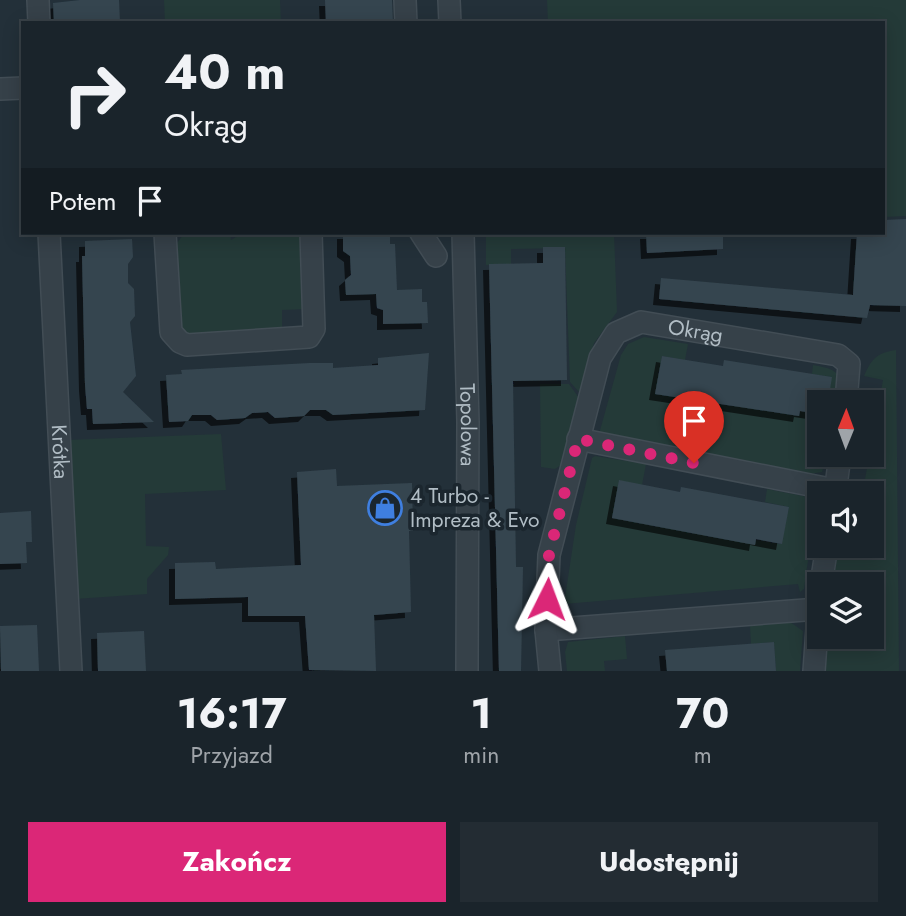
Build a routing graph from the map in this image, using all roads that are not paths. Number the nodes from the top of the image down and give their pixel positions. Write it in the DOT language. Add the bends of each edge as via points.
graph roads {
  1 [pos="38,0"];
  2 [pos="405,0"];
  3 [pos="449,0"];
  4 [pos="39,21"];
  5 [pos="406,21"];
  6 [pos="450,21"];
  7 [pos="21,88"];
  8 [pos="0,89"];
  9 [pos="49,235"];
  10 [pos="166,235"];
  11 [pos="311,235"];
  12 [pos="422,235"];
  13 [pos="463,235"];
  14 [pos="436,256"];
  15 [pos="847,390"];
  16 [pos="578,439"];
  17 [pos="807,486"];
  18 [pos="807,606"];
  19 [pos="546,630"];
  20 [pos="815,649"];
  21 [pos="71,671"];
  22 [pos="467,671"];
  23 [pos="550,671"];
  24 [pos="814,671"];
  1 -- 4 [label="street"];
  2 -- 5 [label="street"];
  3 -- 6 [label="street"];
  7 -- 8 [label="street"];
  9 -- 21 [label="street, Krótka"];
  10 -- 11 [label="street" via="171,332 187,345 309,337 314,330"];
  12 -- 14 [label="street"];
  13 -- 22 [label="street, Topolowa"];
  15 -- 16 [label="street, Okrąg" via="849,364 838,355 641,322 616,333 600,358"];
  16 -- 17 [label="street"];
  16 -- 19 [label="street, Okrąg" via="549,555"];
  18 -- 19 [label="street"];
  19 -- 23 [label="street, Okrąg"];
  20 -- 24 [label="street"];
}
